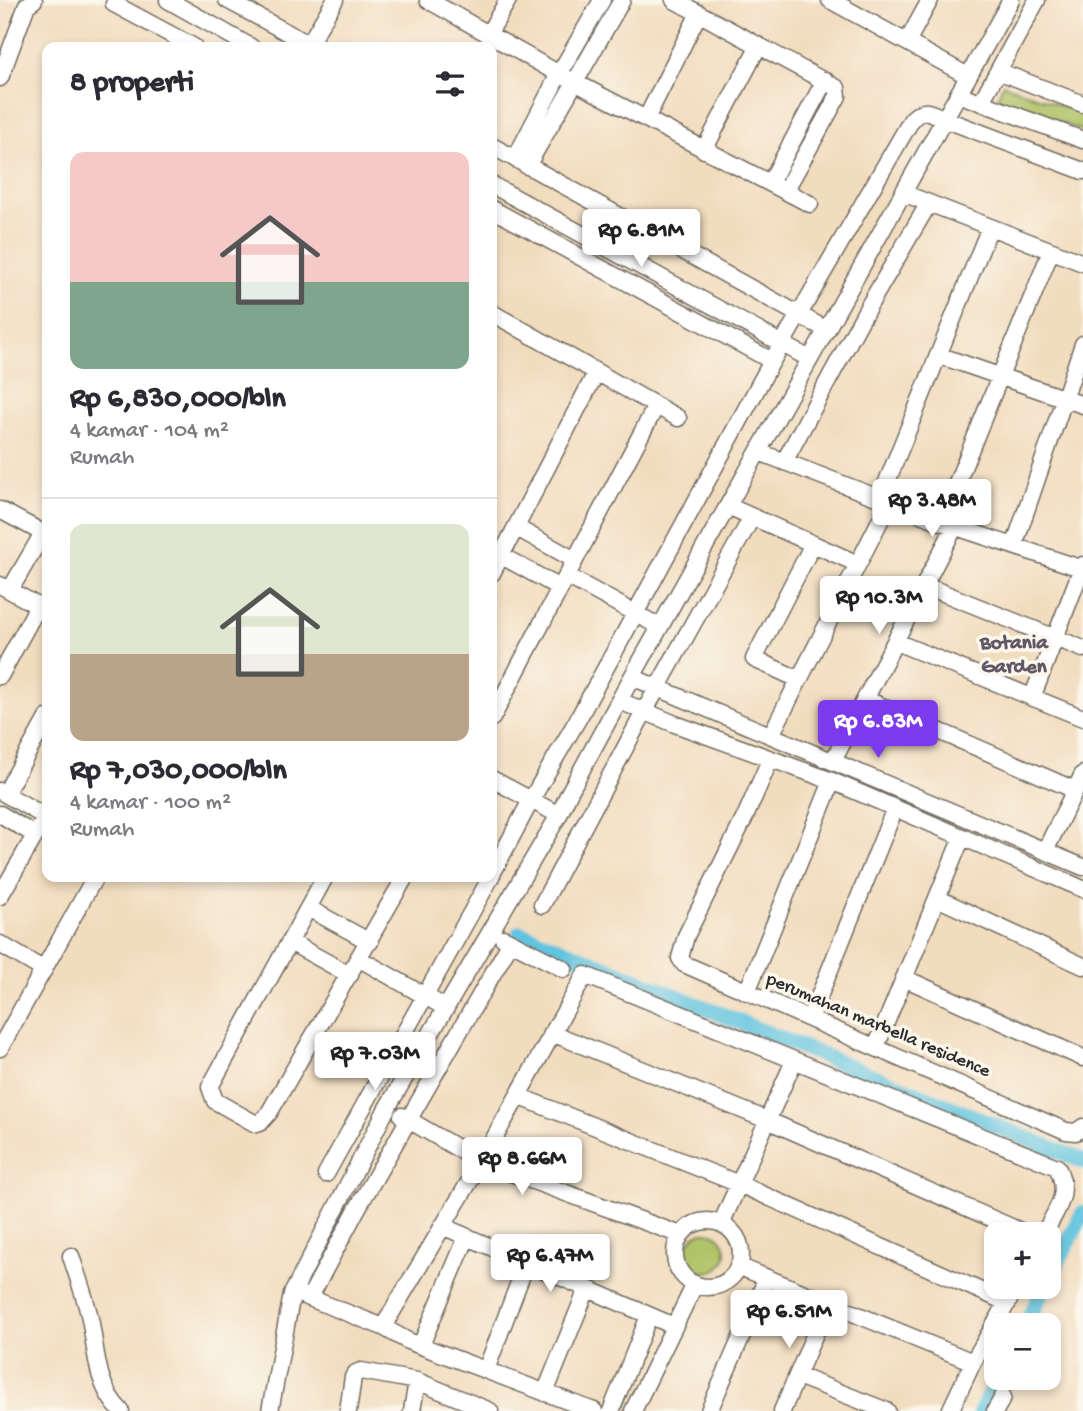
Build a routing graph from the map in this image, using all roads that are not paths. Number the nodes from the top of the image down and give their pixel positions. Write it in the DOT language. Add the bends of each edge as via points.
graph roads {
  1 [pos="34,0"];
  2 [pos="168,0"];
  3 [pos="227,0"];
  4 [pos="335,0"];
  5 [pos="428,0"];
  6 [pos="508,0"];
  7 [pos="602,0"];
  8 [pos="622,0"];
  9 [pos="674,0"];
  10 [pos="830,0"];
  11 [pos="930,0"];
  12 [pos="1011,0"];
  13 [pos="1037,0"];
  14 [pos="114,4"];
  15 [pos="699,13"];
  16 [pos="489,33"];
  17 [pos="185,42"];
  18 [pos="242,42"];
  19 [pos="305,42"];
  20 [pos="314,42"];
  21 [pos="907,42"];
  22 [pos="758,47"];
  23 [pos="998,71"];
  24 [pos="559,74"];
  25 [pos="968,76"];
  26 [pos="0,78"];
  27 [pos="825,80"];
  28 [pos="576,82"];
  29 [pos="958,94"];
  30 [pos="981,102"];
  31 [pos="1083,104"];
  32 [pos="646,119"];
  33 [pos="944,119"];
  34 [pos="1083,140"];
  35 [pos="497,149"];
  36 [pos="704,150"];
  37 [pos="521,162"];
  38 [pos="1083,171"];
  39 [pos="770,183"];
  40 [pos="497,189"];
  41 [pos="785,191"];
  42 [pos="903,193"];
  43 [pos="929,203"];
  44 [pos="810,204"];
  45 [pos="497,212"];
  46 [pos="990,228"];
  47 [pos="1051,251"];
  48 [pos="1083,263"];
  49 [pos="838,309"];
  50 [pos="800,315"];
  51 [pos="497,316"];
  52 [pos="861,321"];
  53 [pos="827,330"];
  54 [pos="1083,344"];
  55 [pos="783,345"];
  56 [pos="939,355"];
  57 [pos="810,359"];
  58 [pos="772,361"];
  59 [pos="596,373"];
  60 [pos="1001,376"];
  61 [pos="1063,398"];
  62 [pos="1083,405"];
  63 [pos="656,406"];
  64 [pos="678,418"];
  65 [pos="759,452"];
  66 [pos="784,462"];
  67 [pos="885,501"];
  68 [pos="728,506"];
  69 [pos="0,510"];
  70 [pos="752,517"];
  71 [pos="948,524"];
  72 [pos="517,528"];
  73 [pos="42,532"];
  74 [pos="42,538"];
  75 [pos="813,544"];
  76 [pos="1014,546"];
  77 [pos="502,556"];
  78 [pos="575,560"];
  79 [pos="497,564"];
  80 [pos="858,564"];
  81 [pos="1083,568"];
  82 [pos="564,582"];
  83 [pos="926,586"];
  84 [pos="5,588"];
  85 [pos="42,607"];
  86 [pos="42,610"];
  87 [pos="635,614"];
  88 [pos="660,627"];
  89 [pos="1055,638"];
  90 [pos="896,642"];
  91 [pos="1083,649"];
  92 [pos="0,676"];
  93 [pos="632,677"];
  94 [pos="798,678"];
  95 [pos="658,687"];
  96 [pos="1032,698"];
  97 [pos="866,699"];
  98 [pos="620,701"];
  99 [pos="497,709"];
  100 [pos="644,712"];
  101 [pos="1083,719"];
  102 [pos="42,727"];
  103 [pos="771,735"];
  104 [pos="770,760"];
  105 [pos="833,761"];
  106 [pos="1083,774"];
  107 [pos="832,781"];
  108 [pos="497,782"];
  109 [pos="540,786"];
  110 [pos="1075,790"];
  111 [pos="3,793"];
  112 [pos="569,793"];
  113 [pos="531,800"];
  114 [pos="895,808"];
  115 [pos="42,813"];
  116 [pos="0,814"];
  117 [pos="559,815"];
  118 [pos="42,824"];
  119 [pos="35,835"];
  120 [pos="962,837"];
  121 [pos="1045,851"];
  122 [pos="497,865"];
  123 [pos="1083,867"];
  124 [pos="91,882"];
  125 [pos="322,882"];
  126 [pos="402,882"];
  127 [pos="488,882"];
  128 [pos="1083,889"];
  129 [pos="0,896"];
  130 [pos="937,898"];
  131 [pos="542,905"];
  132 [pos="308,908"];
  133 [pos="492,932"];
  134 [pos="290,942"];
  135 [pos="370,942"];
  136 [pos="511,942"];
  137 [pos="0,944"];
  138 [pos="360,959"];
  139 [pos="1083,966"];
  140 [pos="564,969"];
  141 [pos="44,970"];
  142 [pos="350,975"];
  143 [pos="904,978"];
  144 [pos="747,992"];
  145 [pos="424,995"];
  146 [pos="446,1008"];
  147 [pos="810,1019"];
  148 [pos="552,1033"];
  149 [pos="876,1047"];
  150 [pos="0,1048"];
  151 [pos="1083,1058"];
  152 [pos="794,1061"];
  153 [pos="518,1096"];
  154 [pos="358,1114"];
  155 [pos="384,1115"];
  156 [pos="409,1120"];
  157 [pos="768,1120"];
  158 [pos="1083,1127"];
  159 [pos="481,1162"];
  160 [pos="326,1174"];
  161 [pos="739,1184"];
  162 [pos="1000,1222"];
  163 [pos="1050,1222"];
  164 [pos="721,1224"];
  165 [pos="442,1226"];
  166 [pos="681,1235"];
  167 [pos="466,1238"];
  168 [pos="71,1256"];
  169 [pos="526,1264"];
  170 [pos="738,1266"];
  171 [pos="767,1278"];
  172 [pos="695,1284"];
  173 [pos="587,1289"];
  174 [pos="292,1294"];
  175 [pos="310,1297"];
  176 [pos="1010,1299"];
  177 [pos="828,1303"];
  178 [pos="1008,1303"];
  179 [pos="649,1316"];
  180 [pos="674,1326"];
  181 [pos="383,1327"];
  182 [pos="421,1345"];
  183 [pos="973,1362"];
  184 [pos="486,1370"];
  185 [pos="798,1376"];
  186 [pos="417,1381"];
  187 [pos="545,1393"];
  188 [pos="472,1407"];
  189 [pos="121,1411"];
  190 [pos="270,1411"];
  191 [pos="348,1411"];
  192 [pos="412,1411"];
  193 [pos="490,1411"];
  194 [pos="594,1411"];
  195 [pos="611,1411"];
  196 [pos="632,1411"];
  197 [pos="709,1411"];
  198 [pos="782,1411"];
  199 [pos="887,1411"];
  200 [pos="950,1411"];
  1 -- 26 [label="street" via="27,5"];
  2 -- 18 [label="street"];
  3 -- 19 [label="street"];
  4 -- 20 [label="street"];
  5 -- 16 [label="street"];
  6 -- 16 [label="street"];
  7 -- 24 [label="street"];
  8 -- 28 [label="street"];
  9 -- 15 [label="street"];
  10 -- 21 [label="street"];
  11 -- 21 [label="street"];
  12 -- 25 [label="street"];
  13 -- 23 [label="street"];
  14 -- 17 [label="street"];
  15 -- 22 [label="street"];
  15 -- 32 [label="street"];
  16 -- 24 [label="street"];
  21 -- 25 [label="street"];
  22 -- 27 [label="street"];
  22 -- 36 [label="street"];
  23 -- 30 [label="street"];
  23 -- 31 [label="street"];
  24 -- 28 [label="street"];
  24 -- 37 [label="street"];
  25 -- 29 [label="street"];
  27 -- 39 [label="street"];
  27 -- 41 [label="street" via="837,88 838,96"];
  28 -- 32 [label="street"];
  28 -- 37 [label="street"];
  29 -- 30 [label="street"];
  29 -- 33 [label="street"];
  30 -- 34 [label="street"];
  32 -- 36 [label="street"];
  33 -- 38 [label="street"];
  33 -- 42 [label="street"];
  33 -- 50 [label="street" via="924,110 912,120"];
  35 -- 37 [label="street"];
  36 -- 39 [label="street"];
  37 -- 50 [label="street"];
  39 -- 41 [label="street"];
  40 -- 55 [label="street"];
  41 -- 44 [label="street"];
  42 -- 43 [label="street"];
  42 -- 49 [label="street"];
  43 -- 46 [label="street"];
  43 -- 52 [label="street"];
  45 -- 58 [label="street"];
  46 -- 47 [label="street"];
  46 -- 56 [label="street"];
  47 -- 48 [label="street"];
  47 -- 60 [label="street"];
  49 -- 52 [label="street"];
  49 -- 53 [label="street"];
  50 -- 53 [label="street"];
  50 -- 55 [label="street"];
  51 -- 59 [label="street"];
  52 -- 66 [label="street"];
  53 -- 57 [label="street"];
  54 -- 61 [label="street"];
  55 -- 57 [label="street"];
  55 -- 58 [label="street"];
  56 -- 60 [label="street"];
  56 -- 67 [label="street"];
  57 -- 65 [label="street"];
  58 -- 87 [label="street"];
  59 -- 63 [label="street"];
  59 -- 72 [label="street"];
  60 -- 61 [label="street"];
  60 -- 71 [label="street"];
  61 -- 62 [label="street"];
  61 -- 76 [label="street"];
  63 -- 64 [label="street"];
  63 -- 78 [label="street"];
  65 -- 66 [label="street"];
  65 -- 68 [label="street"];
  66 -- 67 [label="street"];
  67 -- 71 [label="street"];
  67 -- 80 [label="street"];
  68 -- 70 [label="street"];
  68 -- 88 [label="street"];
  69 -- 73 [label="street"];
  70 -- 75 [label="street"];
  70 -- 95 [label="street"];
  71 -- 76 [label="street"];
  71 -- 83 [label="street"];
  72 -- 77 [label="street"];
  72 -- 78 [label="street"];
  74 -- 84 [label="street"];
  75 -- 80 [label="street"];
  75 -- 94 [label="street" via="754,659"];
  76 -- 81 [label="street"];
  77 -- 79 [label="street"];
  77 -- 82 [label="street"];
  78 -- 82 [label="street"];
  80 -- 94 [label="street"];
  81 -- 89 [label="street"];
  82 -- 87 [label="street"];
  82 -- 99 [label="street"];
  83 -- 89 [label="street"];
  83 -- 90 [label="street"];
  84 -- 85 [label="street"];
  86 -- 92 [label="street"];
  87 -- 88 [label="street"];
  87 -- 109 [label="street"];
  88 -- 93 [label="street"];
  89 -- 91 [label="street"];
  89 -- 96 [label="street"];
  90 -- 96 [label="street"];
  90 -- 97 [label="street"];
  93 -- 95 [label="street"];
  93 -- 98 [label="street"];
  94 -- 103 [label="street"];
  95 -- 100 [label="street"];
  95 -- 103 [label="street"];
  96 -- 101 [label="street"];
  97 -- 105 [label="street"];
  97 -- 110 [label="street"];
  98 -- 100 [label="street"];
  98 -- 112 [label="street"];
  100 -- 104 [label="street"];
  100 -- 131 [label="street"];
  102 -- 111 [label="street"];
  103 -- 105 [label="street"];
  104 -- 107 [label="street"];
  104 -- 144 [label="street, perumahan marbella residence" via="686,936 680,958 684,964"];
  105 -- 121 [label="street"];
  106 -- 110 [label="street"];
  107 -- 114 [label="street"];
  107 -- 144 [label="street"];
  108 -- 113 [label="street"];
  109 -- 112 [label="street"];
  109 -- 113 [label="street"];
  110 -- 121 [label="street"];
  111 -- 115 [label="street"];
  112 -- 117 [label="street"];
  113 -- 117 [label="street"];
  113 -- 122 [label="street"];
  114 -- 120 [label="street"];
  114 -- 147 [label="street"];
  116 -- 119 [label="street"];
  117 -- 133 [label="street"];
  118 -- 119 [label="street"];
  119 -- 129 [label="street"];
  120 -- 128 [label="street"];
  120 -- 130 [label="street"];
  121 -- 123 [label="street"];
  124 -- 141 [label="street"];
  125 -- 132 [label="street"];
  126 -- 135 [label="street"];
  127 -- 145 [label="street"];
  130 -- 139 [label="street"];
  130 -- 143 [label="street"];
  132 -- 134 [label="street"];
  132 -- 135 [label="street"];
  133 -- 136 [label="street"];
  133 -- 146 [label="street"];
  134 -- 142 [label="street"];
  134 -- 142 [label="street" via="210,1087 215,1101 256,1124 269,1114"];
  135 -- 138 [label="street"];
  136 -- 140 [label="street"];
  136 -- 156 [label="street"];
  137 -- 141 [label="street"];
  138 -- 142 [label="street"];
  138 -- 145 [label="street"];
  141 -- 150 [label="street"];
  143 -- 149 [label="street"];
  143 -- 151 [label="street"];
  144 -- 147 [label="street, perumahan marbella residence"];
  145 -- 146 [label="street"];
  145 -- 154 [label="street"];
  146 -- 155 [label="street"];
  147 -- 149 [label="street, perumahan marbella residence"];
  148 -- 152 [label="street" via="585,975"];
  148 -- 153 [label="street"];
  148 -- 157 [label="street"];
  149 -- 158 [label="street, perumahan marbella residence" via="1066,1131"];
  152 -- 157 [label="street"];
  152 -- 163 [label="street" via="1057,1167 1064,1181 1062,1199"];
  153 -- 159 [label="street"];
  153 -- 161 [label="street"];
  154 -- 155 [label="street"];
  154 -- 160 [label="street"];
  155 -- 156 [label="street"];
  155 -- 174 [label="street"];
  156 -- 159 [label="street"];
  156 -- 175 [label="street"];
  157 -- 161 [label="street"];
  157 -- 162 [label="street"];
  159 -- 165 [label="street"];
  159 -- 166 [label="street"];
  161 -- 164 [label="street"];
  161 -- 178 [label="street"];
  164 -- 166 [label="street" via="693,1224"];
  164 -- 170 [label="street" via="739,1244"];
  165 -- 167 [label="street"];
  165 -- 181 [label="street"];
  166 -- 172 [label="street" via="676,1261"];
  167 -- 169 [label="street"];
  167 -- 182 [label="street"];
  168 -- 189 [label="street" via="101,1378"];
  169 -- 173 [label="street"];
  169 -- 184 [label="street"];
  170 -- 171 [label="street"];
  170 -- 172 [label="street" via="715,1286"];
  171 -- 177 [label="street"];
  171 -- 197 [label="street"];
  172 -- 180 [label="street"];
  173 -- 179 [label="street"];
  173 -- 187 [label="street"];
  174 -- 175 [label="street"];
  174 -- 190 [label="street"];
  175 -- 181 [label="street"];
  176 -- 178 [label="street"];
  177 -- 183 [label="street"];
  177 -- 185 [label="street"];
  178 -- 183 [label="street"];
  179 -- 180 [label="street"];
  179 -- 195 [label="street"];
  180 -- 196 [label="street"];
  181 -- 182 [label="street"];
  182 -- 184 [label="street"];
  183 -- 200 [label="street"];
  184 -- 187 [label="street"];
  185 -- 198 [label="street"];
  185 -- 199 [label="street"];
  186 -- 188 [label="street"];
  186 -- 191 [label="street" via="356,1373"];
  186 -- 192 [label="street"];
  187 -- 194 [label="street"];
  188 -- 193 [label="street"];
}
